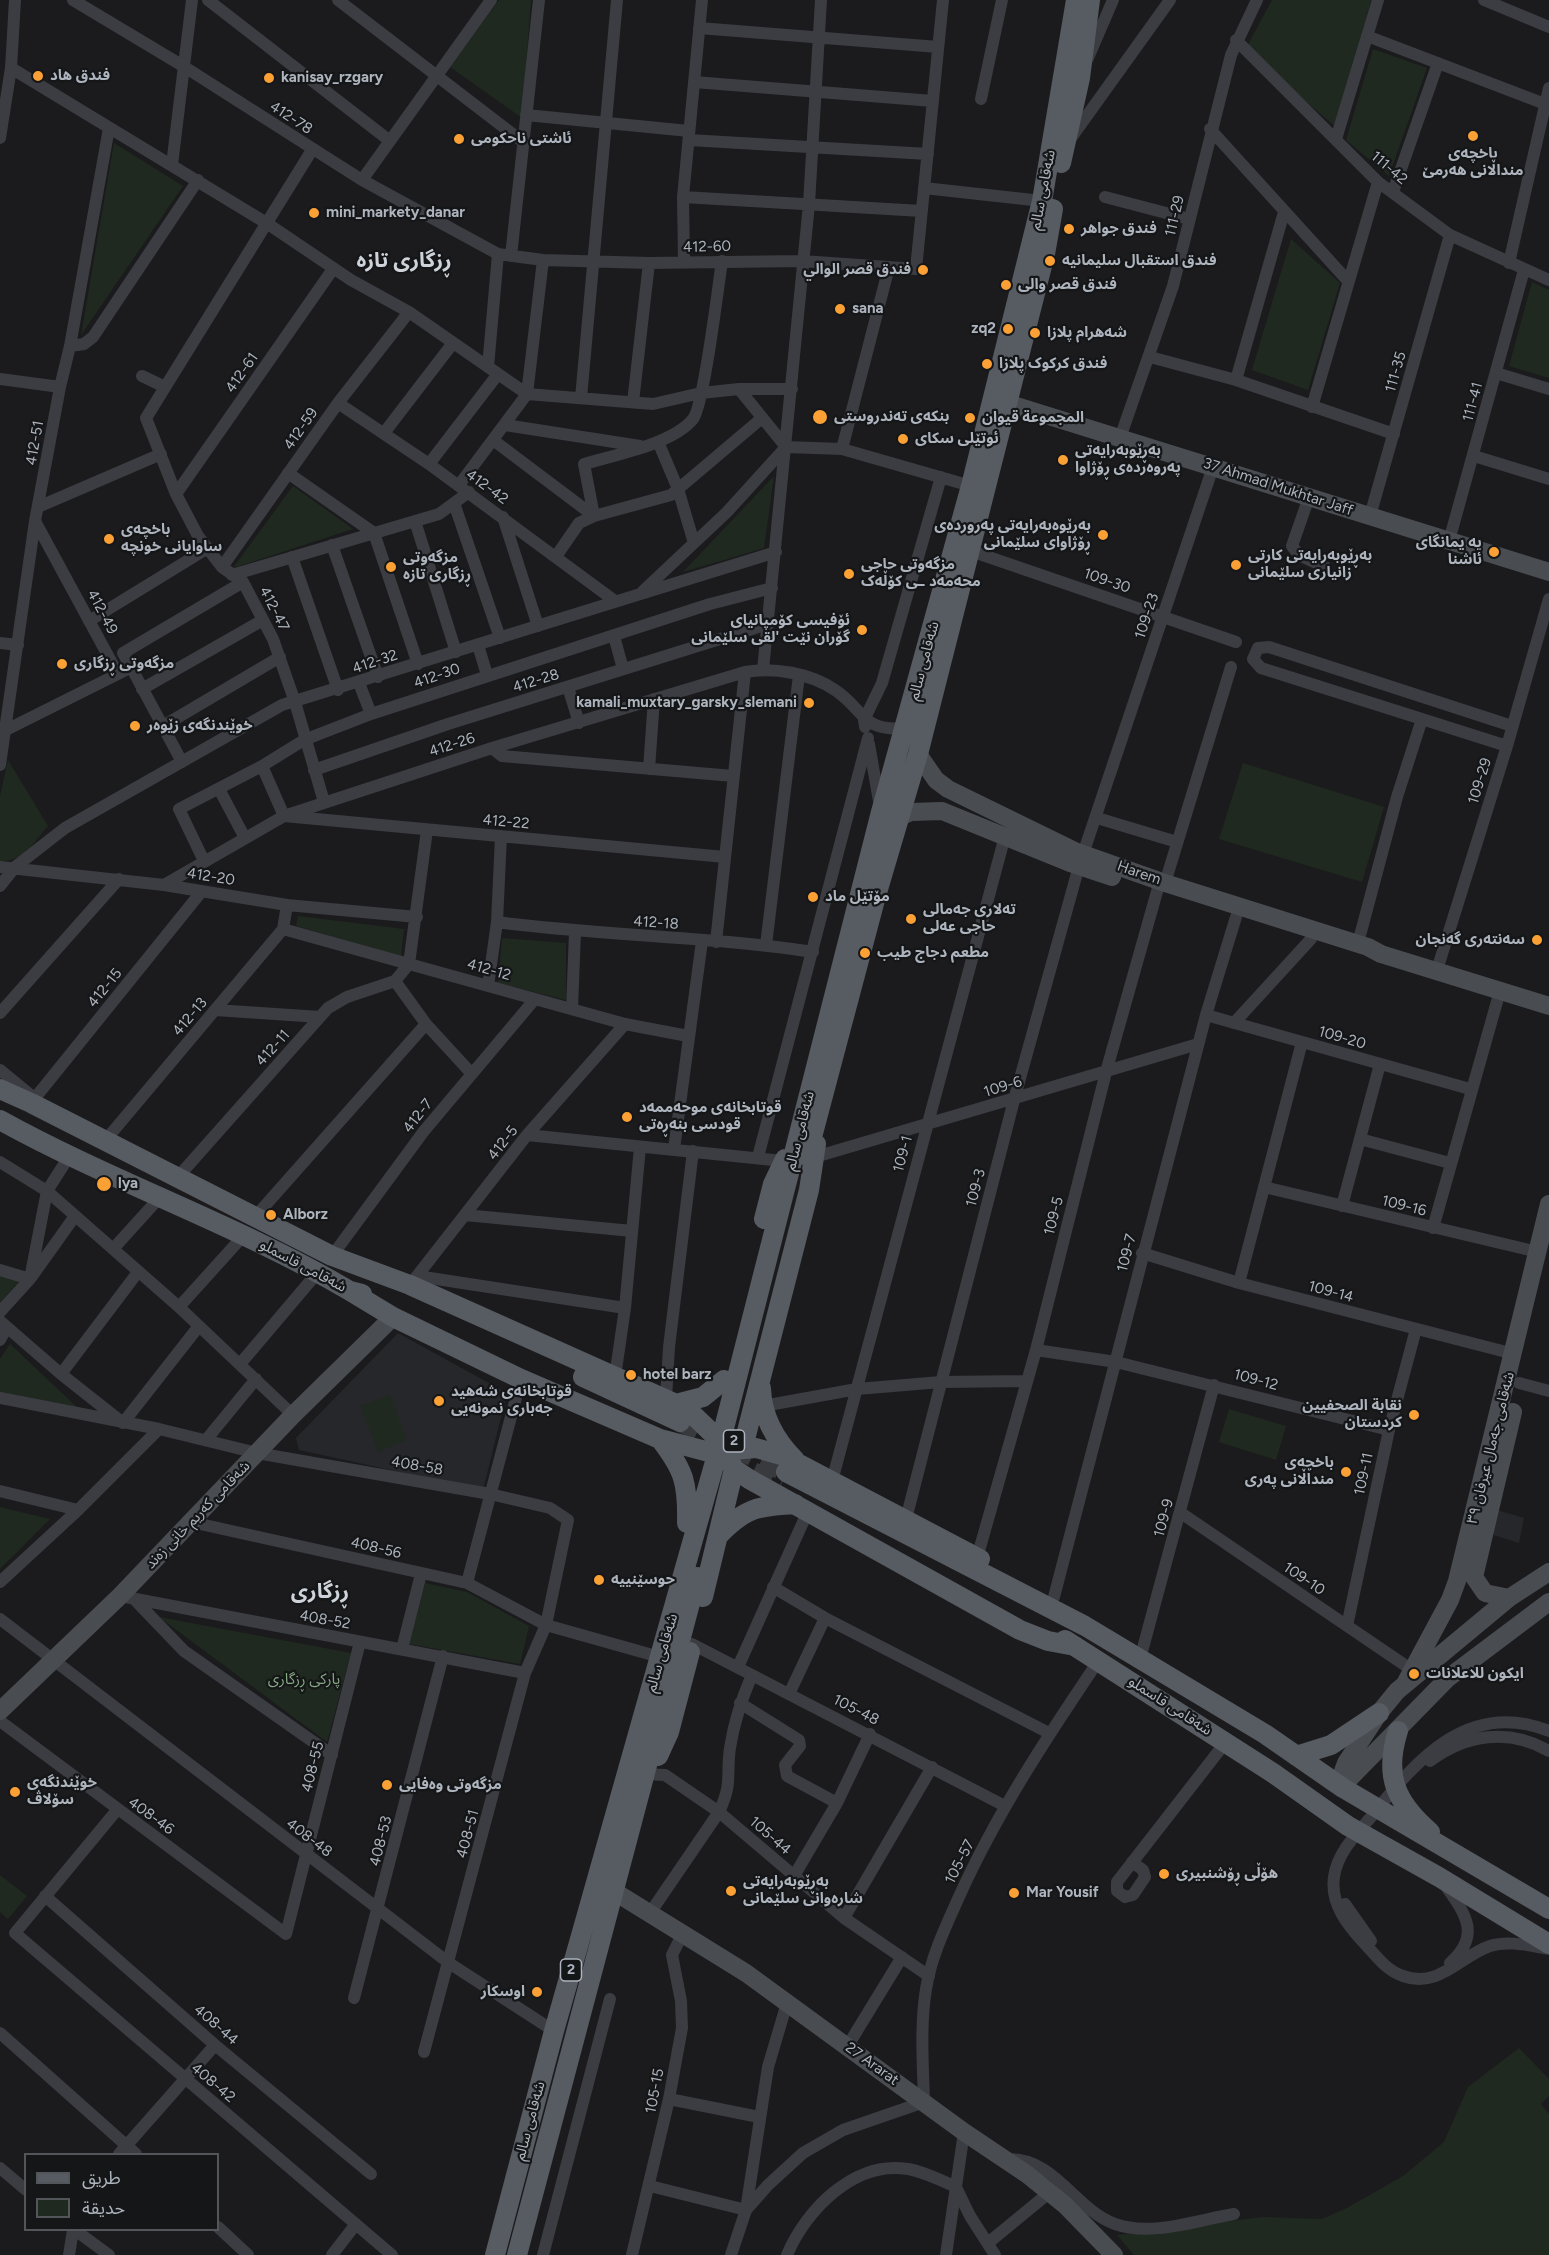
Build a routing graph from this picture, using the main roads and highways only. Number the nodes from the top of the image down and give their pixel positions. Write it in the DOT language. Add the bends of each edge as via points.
graph roads {
  1 [pos="1076,0"];
  2 [pos="1090,0"];
  3 [pos="889,815"];
  4 [pos="0,1089"];
  5 [pos="820,1104"];
  6 [pos="0,1120"];
  7 [pos="789,1155"];
  8 [pos="792,1188"];
  9 [pos="364,1268"];
  10 [pos="350,1291"];
  11 [pos="724,1380"];
  12 [pos="718,1410"];
  13 [pos="757,1412"];
  14 [pos="677,1424"];
  15 [pos="743,1447"];
  16 [pos="764,1449"];
  17 [pos="726,1462"];
  18 [pos="788,1473"];
  19 [pos="699,1479"];
  20 [pos="802,1508"];
  21 [pos="687,1523"];
  22 [pos="718,1536"];
  23 [pos="1085,1626"];
  24 [pos="1076,1646"];
  25 [pos="1379,1713"];
  26 [pos="1398,1731"];
  27 [pos="1302,1761"];
  28 [pos="1273,1773"];
  29 [pos="636,1774"];
  30 [pos="1290,1786"];
  31 [pos="1343,1788"];
  32 [pos="1348,1826"];
  33 [pos="1454,1854"];
  34 [pos="1549,1909"];
  35 [pos="1549,1944"];
  36 [pos="495,2255"];
  37 [pos="517,2255"];
  1 -- 3 [label="main road, شەقامی سالم / 2" via="1042,201 906,728"];
  2 -- 3 [label="main road, شەقامی سالم / 2" via="1080,78 1044,254 918,754"];
  3 -- 5 [label="main road, شەقامی سالم / 2"];
  3 -- 7 [label="main road, شەقامی سالم / 2"];
  4 -- 9 [label="main road" via="33,1101 104,1142 332,1256"];
  5 -- 8 [label="main road, شەقامی سالم / 2"];
  5 -- 13 [label="main road" via="815,1157 761,1378"];
  6 -- 10 [label="main road, شەقامی قاسملو" via="244,1234"];
  7 -- 8 [label="main road, شەقامی سالم / 2"];
  7 -- 11 [label="main road" via="772,1184"];
  8 -- 29 [label="main road, شەقامی سالم / 2" via="720,1444"];
  9 -- 14 [label="main road, شەقامی قاسملو" via="419,1301"];
  9 -- 14 [label="main road" via="413,1280 615,1377"];
  10 -- 14 [label="main road, شەقامی قاسملو"];
  10 -- 14 [label="main road" via="393,1317 521,1379"];
  11 -- 12 [label="main road"];
  11 -- 14 [label="main road"];
  12 -- 13 [label="main road" via="725,1421 733,1424 742,1423"];
  12 -- 17 [label="main road"];
  13 -- 15 [label="main road"];
  13 -- 18 [label="main road" via="776,1437"];
  14 -- 17 [label="main road"];
  14 -- 17 [label="main road"];
  14 -- 21 [label="main road" via="677,1461 687,1491"];
  15 -- 16 [label="main road"];
  15 -- 17 [label="main road"];
  16 -- 17 [label="main road" via="748,1464"];
  16 -- 18 [label="main road"];
  17 -- 19 [label="main road"];
  17 -- 19 [label="main road" via="725,1477 715,1471 704,1473"];
  17 -- 20 [label="main road"];
  17 -- 22 [label="main road"];
  18 -- 23 [label="main road, شەقامی قاسملو"];
  18 -- 23 [label="main road" via="832,1481 906,1519 1054,1597"];
  18 -- 24 [label="main road, شەقامی قاسملو"];
  19 -- 21 [label="main road"];
  20 -- 22 [label="main road" via="765,1506 747,1511"];
  20 -- 24 [label="main road" via="1020,1630"];
  21 -- 29 [label="main road" via="630,1727 626,1754"];
  22 -- 29 [label="main road" via="669,1731 657,1757"];
  23 -- 27 [label="main road, شەقامی قاسملو"];
  24 -- 28 [label="main road, شەقامی قاسملو"];
  25 -- 27 [label="main road"];
  26 -- 33 [label="main road" via="1391,1755 1393,1783 1419,1823"];
  27 -- 28 [label="main road" via="1301,1776"];
  27 -- 31 [label="main road, شەقامی قاسملو"];
  28 -- 30 [label="main road, شەقامی قاسملو"];
  29 -- 36 [label="main road, شەقامی سالم / 2" via="554,2031"];
  29 -- 37 [label="main road, شەقامی سالم / 2" via="615,1892"];
  30 -- 31 [label="main road"];
  30 -- 32 [label="main road, شەقامی قاسملو"];
  31 -- 32 [label="main road" via="1340,1795"];
  31 -- 33 [label="main road, شەقامی قاسملو"];
  32 -- 35 [label="main road, شەقامی قاسملو"];
  33 -- 34 [label="main road, شەقامی قاسملو"];
}
